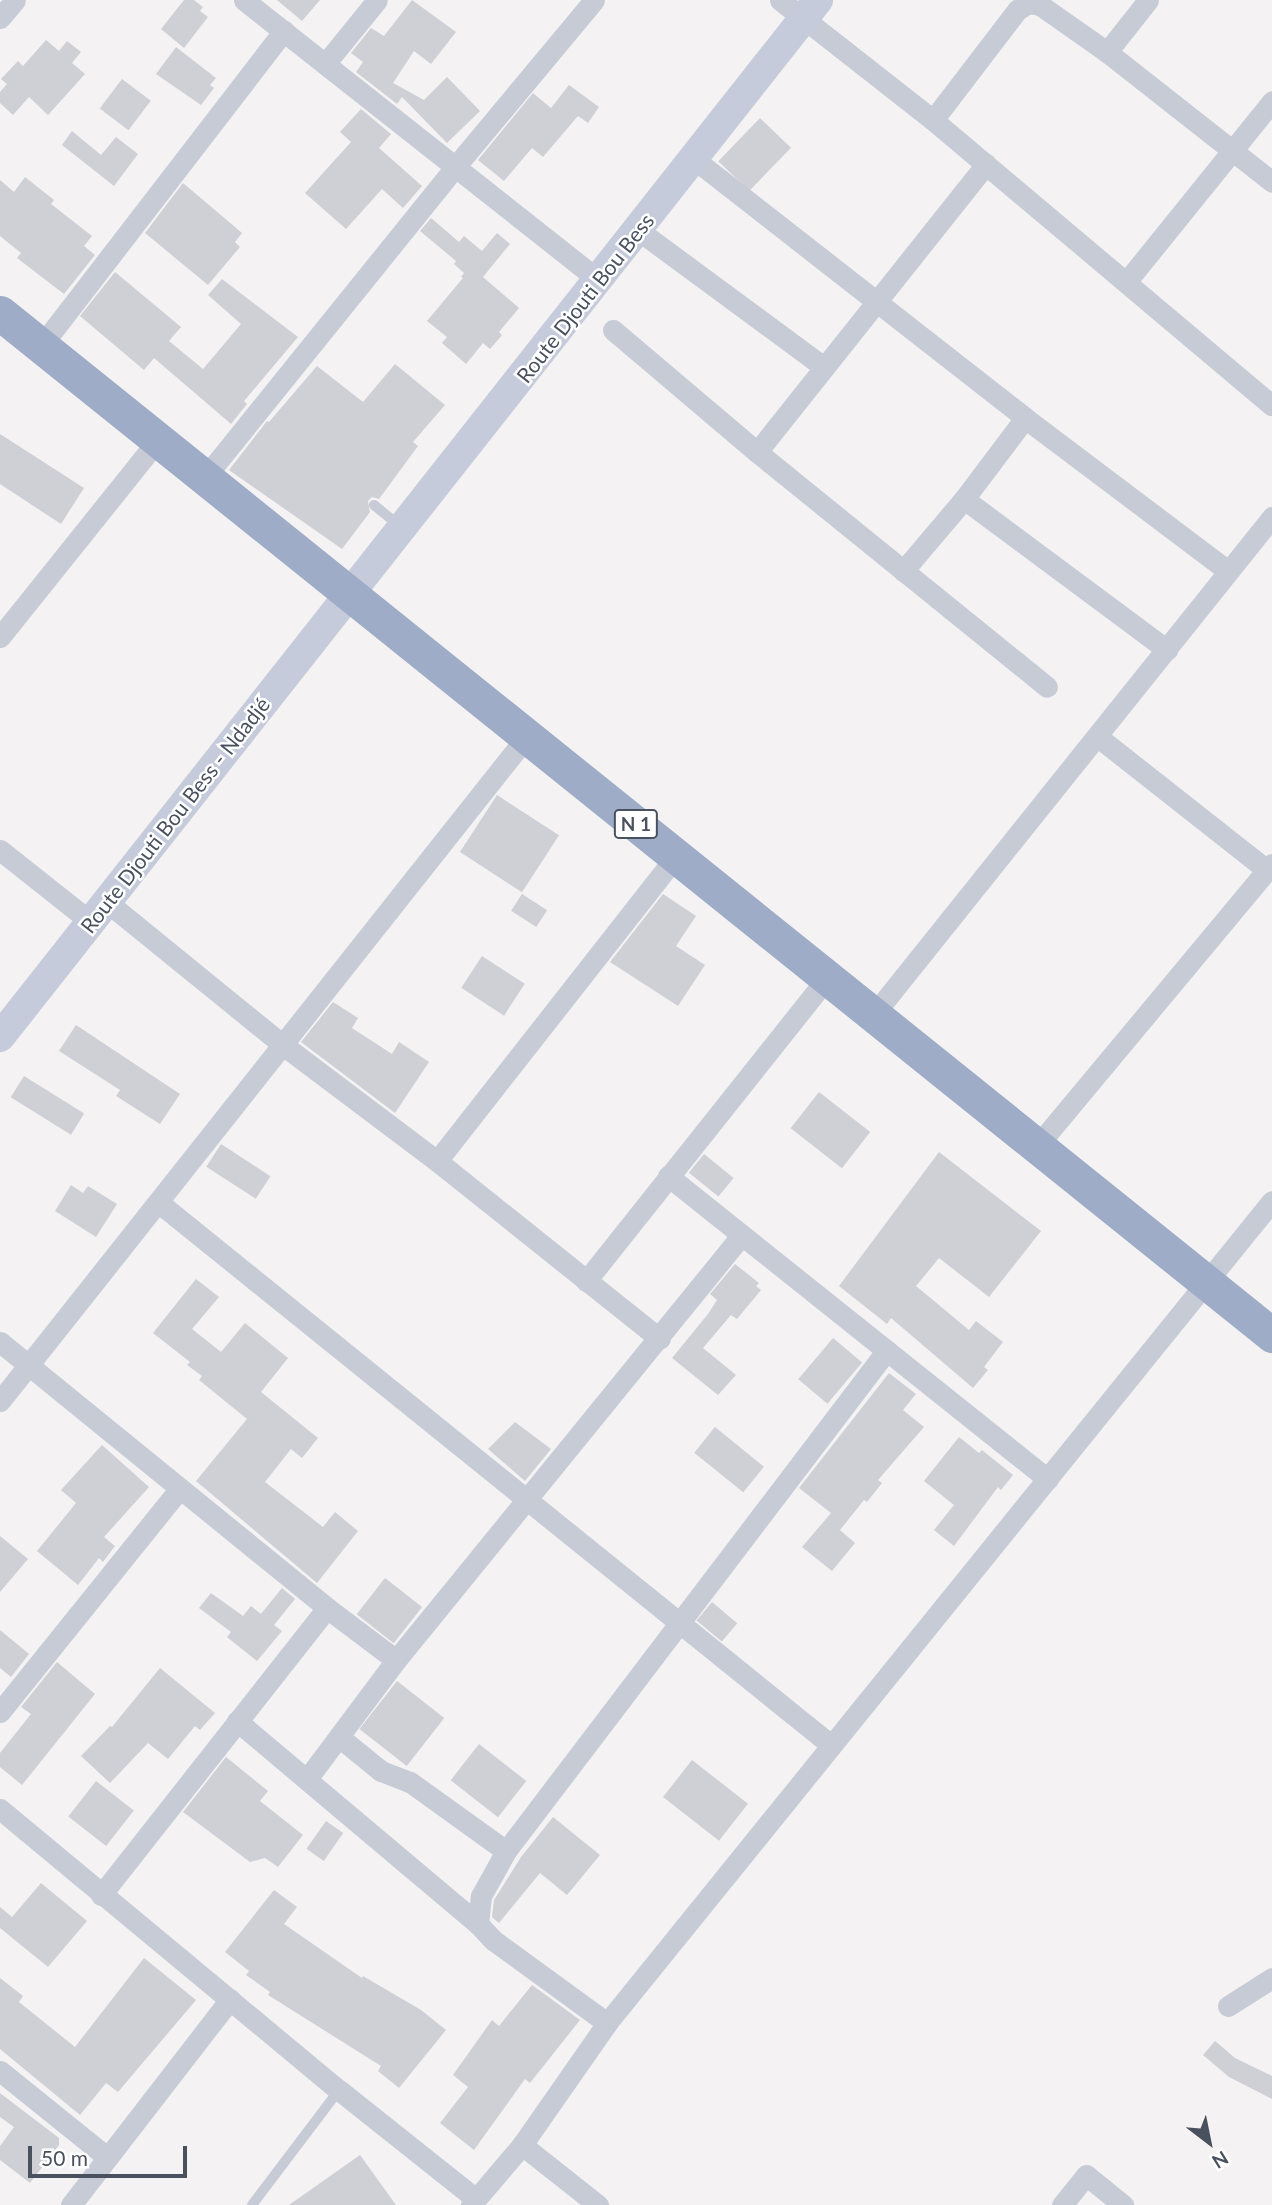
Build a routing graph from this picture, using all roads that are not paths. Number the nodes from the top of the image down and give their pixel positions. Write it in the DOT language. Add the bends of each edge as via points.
graph roads {
  1 [pos="15,0"];
  2 [pos="244,0"];
  3 [pos="377,0"];
  4 [pos="594,0"];
  5 [pos="780,0"];
  6 [pos="1148,0"];
  7 [pos="811,9"];
  8 [pos="0,18"];
  9 [pos="284,32"];
  10 [pos="1107,52"];
  11 [pos="325,64"];
  12 [pos="1272,101"];
  13 [pos="933,120"];
  14 [pos="1233,151"];
  15 [pos="694,159"];
  16 [pos="986,164"];
  17 [pos="455,167"];
  18 [pos="1272,182"];
  19 [pos="638,230"];
  20 [pos="599,280"];
  21 [pos="1128,281"];
  22 [pos="876,301"];
  23 [pos="0,313"];
  24 [pos="613,330"];
  25 [pos="41,346"];
  26 [pos="824,367"];
  27 [pos="1272,405"];
  28 [pos="1025,418"];
  29 [pos="158,440"];
  30 [pos="757,452"];
  31 [pos="205,477"];
  32 [pos="964,499"];
  33 [pos="374,505"];
  34 [pos="1272,517"];
  35 [pos="402,527"];
  36 [pos="903,571"];
  37 [pos="1228,571"];
  38 [pos="349,594"];
  39 [pos="0,637"];
  40 [pos="1167,650"];
  41 [pos="1046,687"];
  42 [pos="527,736"];
  43 [pos="1098,737"];
  44 [pos="0,850"];
  45 [pos="676,856"];
  46 [pos="1270,867"];
  47 [pos="99,912"];
  48 [pos="829,976"];
  49 [pos="874,1014"];
  50 [pos="0,1037"];
  51 [pos="283,1045"];
  52 [pos="1037,1146"];
  53 [pos="437,1161"];
  54 [pos="668,1176"];
  55 [pos="1272,1201"];
  56 [pos="158,1202"];
  57 [pos="741,1236"];
  58 [pos="586,1281"];
  59 [pos="1207,1283"];
  60 [pos="1272,1335"];
  61 [pos="660,1339"];
  62 [pos="0,1342"];
  63 [pos="887,1350"];
  64 [pos="29,1365"];
  65 [pos="0,1402"];
  66 [pos="1048,1479"];
  67 [pos="180,1488"];
  68 [pos="526,1498"];
  69 [pos="327,1608"];
  70 [pos="680,1624"];
  71 [pos="396,1660"];
  72 [pos="0,1713"];
  73 [pos="237,1721"];
  74 [pos="339,1737"];
  75 [pos="831,1745"];
  76 [pos="307,1779"];
  77 [pos="0,1809"];
  78 [pos="506,1851"];
  79 [pos="101,1895"];
  80 [pos="478,1924"];
  81 [pos="1272,1978"];
  82 [pos="230,1999"];
  83 [pos="1228,2006"];
  84 [pos="607,2023"];
  85 [pos="0,2071"];
  86 [pos="339,2090"];
  87 [pos="522,2145"];
  88 [pos="107,2157"];
  89 [pos="474,2202"];
  90 [pos="71,2205"];
  91 [pos="252,2205"];
  92 [pos="598,2205"];
  93 [pos="1062,2205"];
  94 [pos="1123,2205"];
  1 -- 8 [label="street"];
  2 -- 9 [label="street"];
  3 -- 11 [label="street"];
  4 -- 17 [label="street"];
  5 -- 7 [label="street"];
  6 -- 10 [label="street"];
  7 -- 13 [label="street"];
  7 -- 15 [label="main road, Route Djouti Bou Bess"];
  9 -- 11 [label="street"];
  9 -- 25 [label="street"];
  10 -- 13 [label="street" via="1040,5 1028,3 1017,10"];
  10 -- 14 [label="street"];
  11 -- 17 [label="street"];
  12 -- 14 [label="street"];
  13 -- 16 [label="street"];
  14 -- 18 [label="street"];
  14 -- 21 [label="street"];
  15 -- 19 [label="main road, Route Djouti Bou Bess"];
  15 -- 22 [label="street"];
  16 -- 21 [label="street"];
  16 -- 22 [label="street"];
  17 -- 20 [label="street"];
  17 -- 31 [label="street"];
  19 -- 20 [label="main road, Route Djouti Bou Bess"];
  19 -- 26 [label="street"];
  20 -- 35 [label="main road, Route Djouti Bou Bess"];
  21 -- 27 [label="street"];
  22 -- 26 [label="street"];
  22 -- 28 [label="street"];
  23 -- 25 [label="highway, N 1"];
  24 -- 30 [label="street"];
  25 -- 29 [label="highway, N 1"];
  26 -- 30 [label="street"];
  28 -- 32 [label="street"];
  28 -- 37 [label="street"];
  29 -- 31 [label="highway, N 1"];
  29 -- 39 [label="street"];
  30 -- 36 [label="street"];
  31 -- 38 [label="highway, N 1" via="250,506"];
  32 -- 36 [label="street"];
  32 -- 40 [label="street"];
  33 -- 35 [label="lane"];
  34 -- 37 [label="street"];
  35 -- 38 [label="main road, Route Djouti Bou Bess"];
  36 -- 41 [label="street"];
  37 -- 40 [label="street"];
  38 -- 42 [label="highway, N 1"];
  38 -- 47 [label="main road, Route Djouti Bou Bess - Ndadjé"];
  40 -- 43 [label="street"];
  42 -- 45 [label="highway, N 1"];
  42 -- 51 [label="street"];
  43 -- 46 [label="street"];
  43 -- 49 [label="street"];
  44 -- 47 [label="street"];
  45 -- 48 [label="highway, N 1"];
  45 -- 53 [label="street"];
  46 -- 52 [label="street"];
  47 -- 50 [label="main road, Route Djouti Bou Bess - Ndadjé"];
  47 -- 51 [label="street"];
  48 -- 49 [label="highway, N 1"];
  48 -- 54 [label="street"];
  49 -- 52 [label="highway, N 1"];
  51 -- 53 [label="street"];
  51 -- 56 [label="street"];
  52 -- 59 [label="highway, N 1"];
  53 -- 58 [label="street"];
  54 -- 57 [label="street"];
  54 -- 58 [label="street"];
  55 -- 59 [label="street"];
  56 -- 64 [label="street"];
  56 -- 68 [label="street"];
  57 -- 61 [label="street"];
  57 -- 63 [label="street"];
  58 -- 61 [label="street"];
  59 -- 60 [label="highway, N 1"];
  59 -- 66 [label="street"];
  61 -- 68 [label="street"];
  62 -- 64 [label="street"];
  63 -- 66 [label="street"];
  63 -- 70 [label="street"];
  64 -- 65 [label="street"];
  64 -- 67 [label="street"];
  66 -- 75 [label="street"];
  67 -- 69 [label="street"];
  67 -- 72 [label="street"];
  68 -- 70 [label="street"];
  68 -- 71 [label="street"];
  69 -- 71 [label="street"];
  69 -- 73 [label="street"];
  70 -- 75 [label="street"];
  70 -- 78 [label="street"];
  71 -- 74 [label="street"];
  73 -- 76 [label="street"];
  73 -- 79 [label="street"];
  74 -- 76 [label="street"];
  74 -- 78 [label="street" via="381,1770 410,1783"];
  75 -- 84 [label="street"];
  76 -- 80 [label="street"];
  77 -- 79 [label="street"];
  78 -- 80 [label="street" via="481,1896"];
  79 -- 82 [label="street"];
  80 -- 84 [label="street" via="493,1940"];
  81 -- 83 [label="street"];
  82 -- 86 [label="street"];
  82 -- 88 [label="street"];
  84 -- 87 [label="street"];
  85 -- 88 [label="street"];
  86 -- 89 [label="street"];
  86 -- 91 [label="lane"];
  87 -- 89 [label="street"];
  87 -- 92 [label="street"];
  88 -- 90 [label="street"];
  93 -- 94 [label="street" via="1086,2175"];
}
